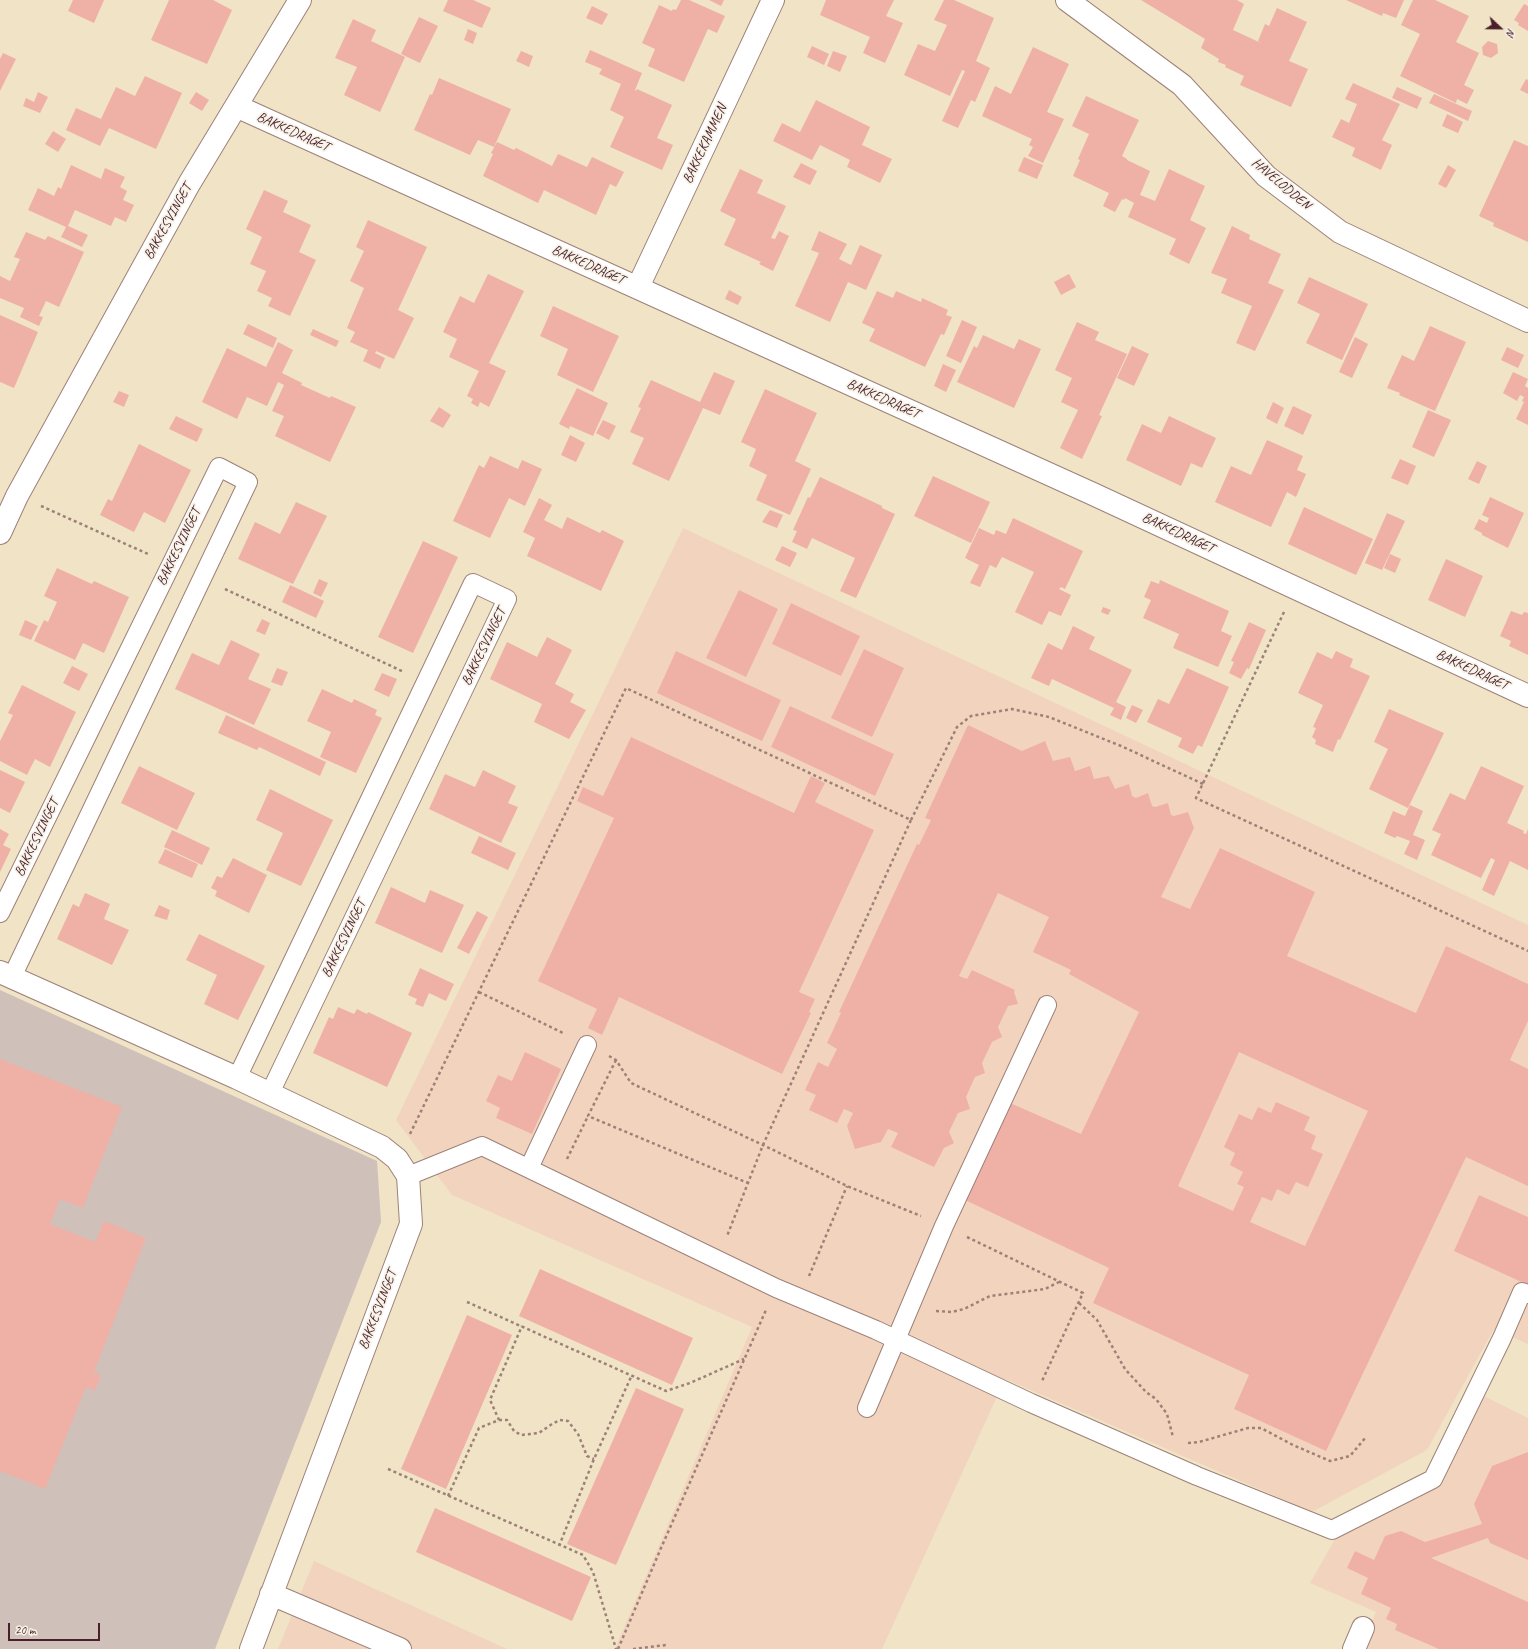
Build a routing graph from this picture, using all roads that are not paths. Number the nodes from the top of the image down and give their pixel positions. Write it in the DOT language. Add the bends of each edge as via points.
graph roads {
  1 [pos="300,0"];
  2 [pos="773,0"];
  3 [pos="1067,0"];
  4 [pos="236,106"];
  5 [pos="638,287"];
  6 [pos="1528,321"];
  7 [pos="0,533"];
  8 [pos="1528,696"];
  9 [pos="0,913"];
  10 [pos="6,975"];
  11 [pos="1047,1005"];
  12 [pos="587,1045"];
  13 [pos="237,1078"];
  14 [pos="270,1093"];
  15 [pos="403,1168"];
  16 [pos="529,1168"];
  17 [pos="1528,1294"];
  18 [pos="896,1339"];
  19 [pos="867,1408"];
  20 [pos="271,1594"];
  21 [pos="1363,1628"];
  22 [pos="251,1649"];
  23 [pos="400,1649"];
  24 [pos="1354,1649"];
  1 -- 4 [label="street, BAKKESVINGET"];
  2 -- 5 [label="street, BAKKEKAMMEN"];
  3 -- 6 [label="street, HAVELODDEN" via="1182,85 1266,176 1340,232"];
  4 -- 5 [label="street, BAKKEDRAGET"];
  4 -- 7 [label="street, BAKKESVINGET" via="185,191 17,496"];
  5 -- 8 [label="street, BAKKEDRAGET"];
  9 -- 10 [label="lane, BAKKESVINGET" via="219,467 248,482"];
  10 -- 13 [label="street, BAKKESVINGET"];
  11 -- 18 [label="lane" via="944,1226"];
  12 -- 16 [label="lane"];
  13 -- 14 [label="street, BAKKESVINGET"];
  13 -- 14 [label="lane, BAKKESVINGET" via="473,583 506,599"];
  14 -- 15 [label="street, BAKKESVINGET" via="382,1147"];
  15 -- 16 [label="lane" via="482,1146"];
  15 -- 20 [label="street, BAKKESVINGET" via="411,1224"];
  16 -- 18 [label="lane" via="776,1288"];
  17 -- 18 [label="lane" via="1522,1292 1434,1479 1332,1530 1197,1476 1031,1403"];
  18 -- 19 [label="lane"];
  20 -- 22 [label="street, BAKKESVINGET"];
  20 -- 23 [label="street"];
  21 -- 24 [label="street"];
}
